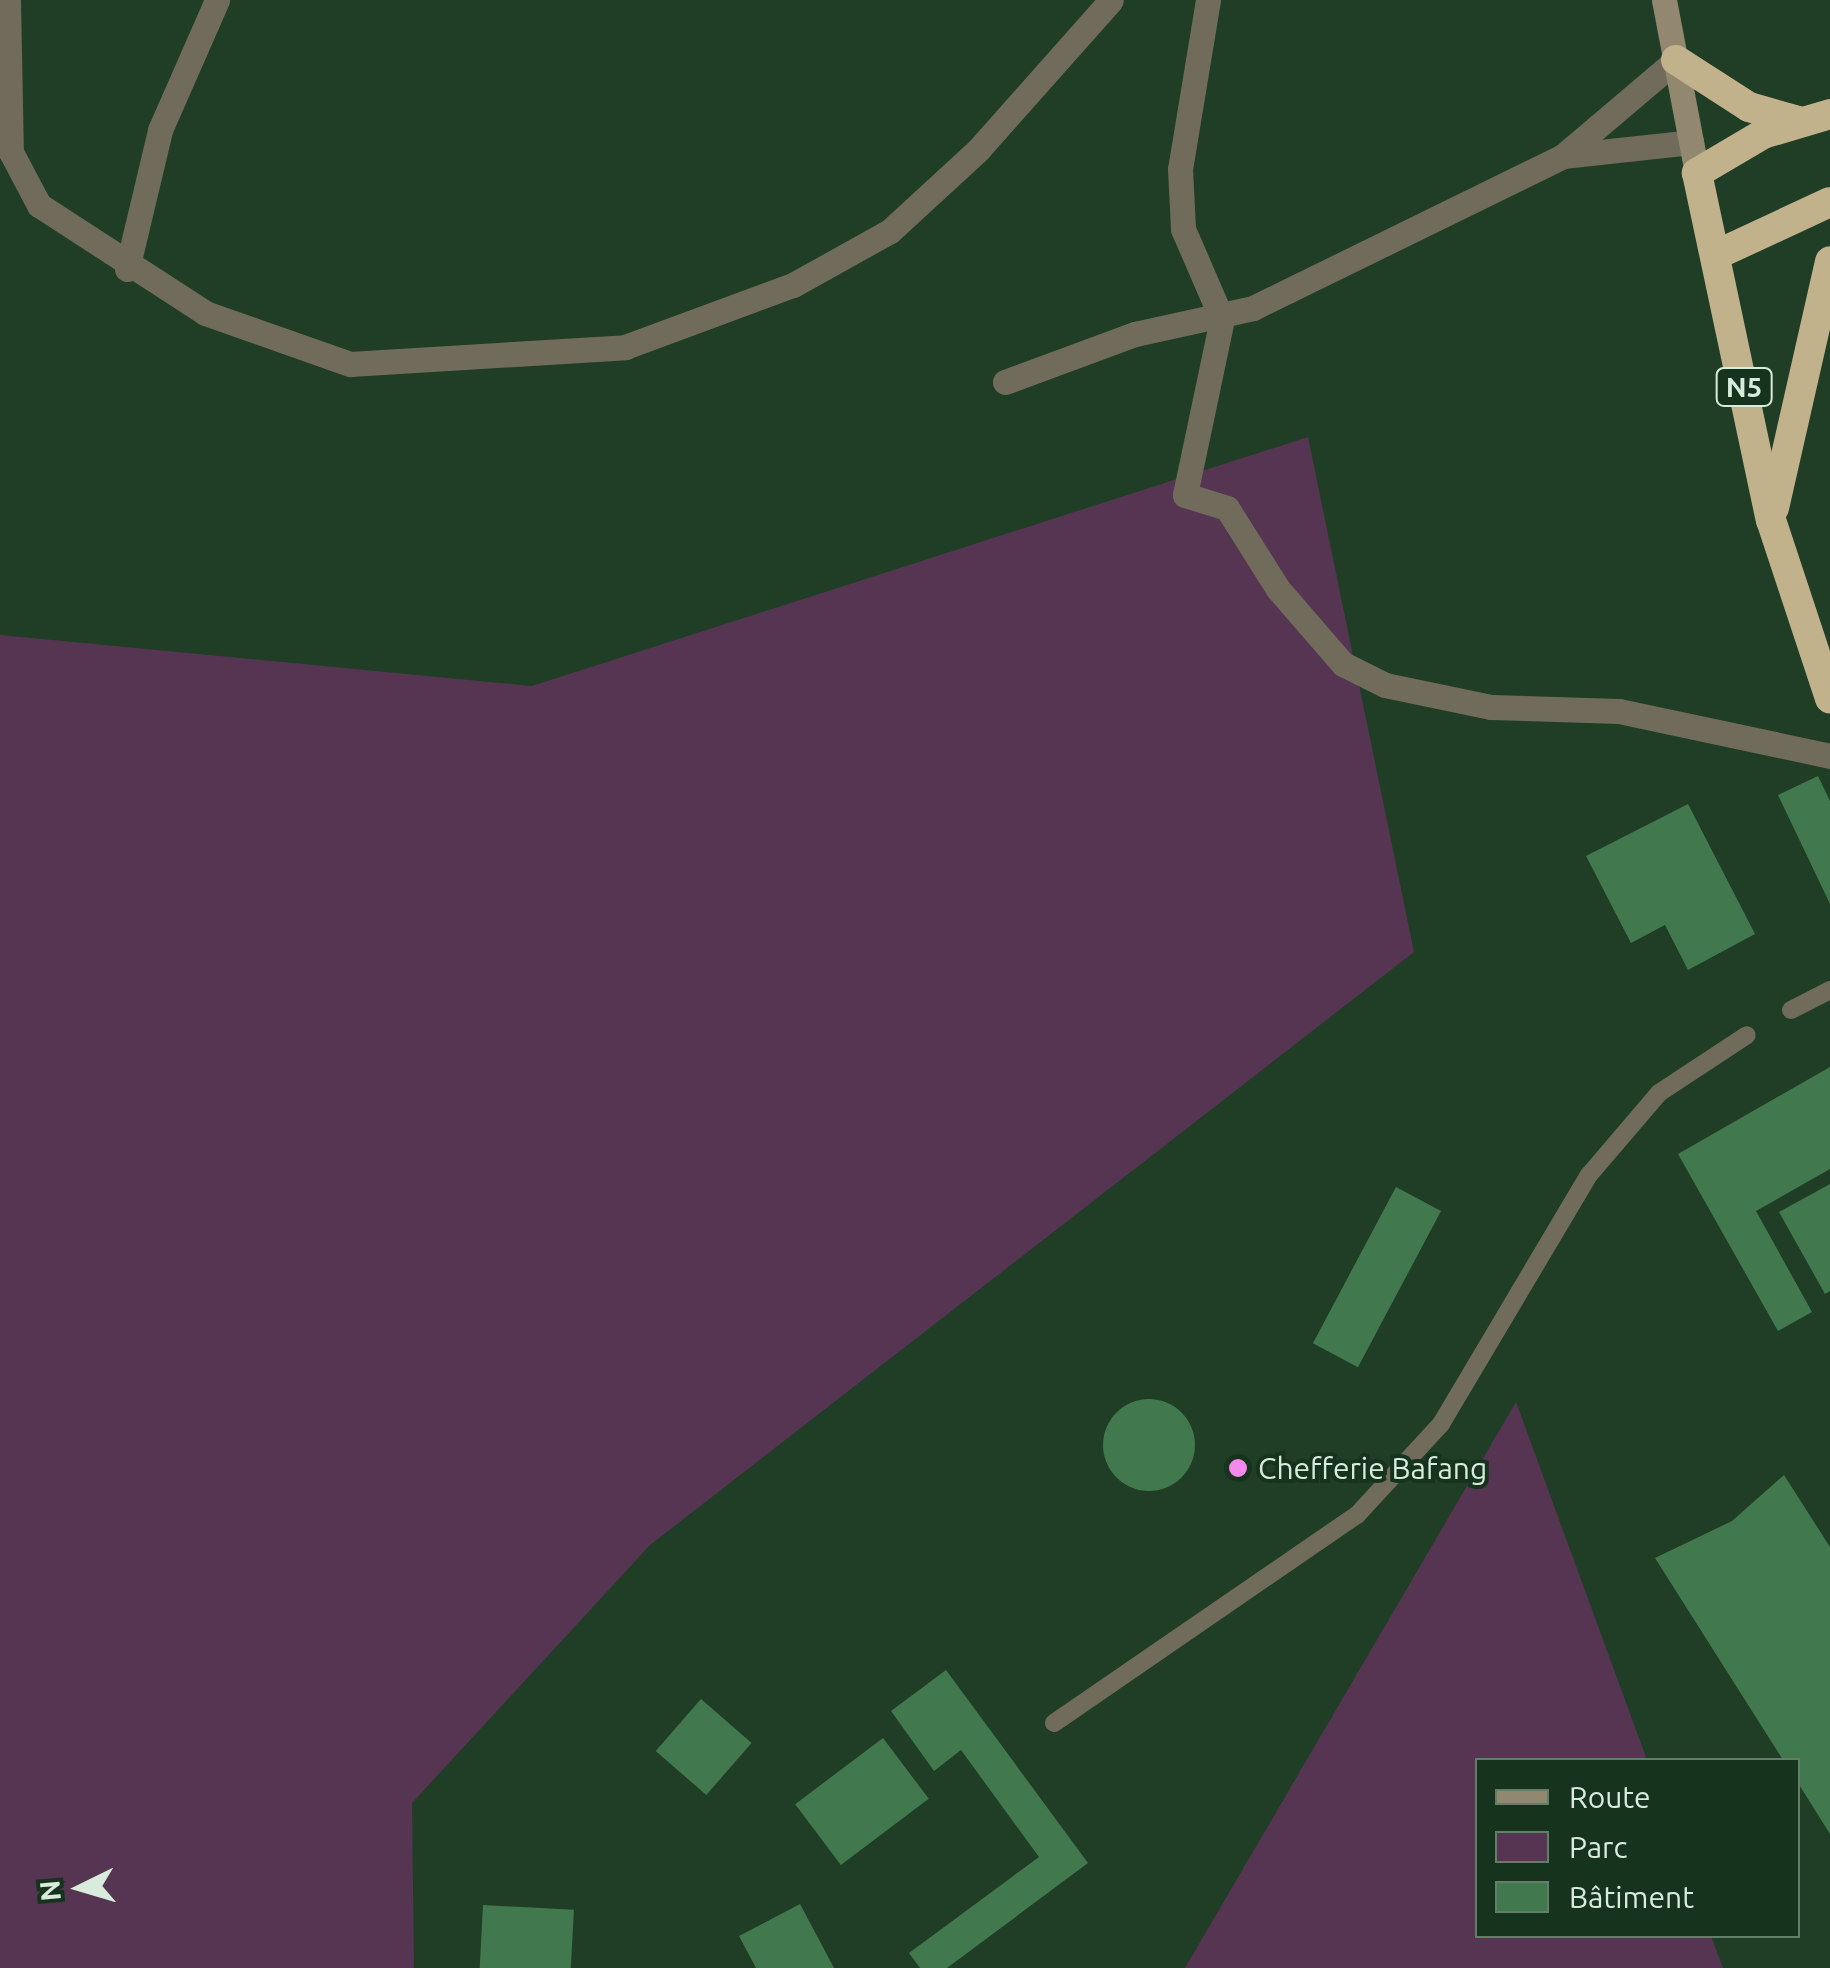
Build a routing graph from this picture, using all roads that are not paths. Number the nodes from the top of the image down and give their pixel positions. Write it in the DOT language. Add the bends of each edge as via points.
graph roads {
  1 [pos="8,0"];
  2 [pos="217,0"];
  3 [pos="1111,0"];
  4 [pos="1208,0"];
  5 [pos="1664,0"];
  6 [pos="1676,60"];
  7 [pos="1830,114"];
  8 [pos="1798,121"];
  9 [pos="1691,142"];
  10 [pos="1563,156"];
  11 [pos="1697,173"];
  12 [pos="1830,202"];
  13 [pos="1718,254"];
  14 [pos="1830,262"];
  15 [pos="127,269"];
  16 [pos="1222,319"];
  17 [pos="1005,382"];
  18 [pos="1771,520"];
  19 [pos="1830,698"];
  20 [pos="1830,756"];
  21 [pos="1830,990"];
  22 [pos="1791,1010"];
  23 [pos="1747,1034"];
  24 [pos="1054,1724"];
  1 -- 15 [label="street" via="12,152 21,182"];
  2 -- 15 [label="street" via="160,130"];
  3 -- 15 [label="street" via="978,150 890,231 793,285 624,347 350,364 205,313"];
  4 -- 16 [label="street" via="1180,169 1184,229"];
  5 -- 6 [label="street"];
  6 -- 8 [label="highway" via="1749,107"];
  6 -- 9 [label="street"];
  6 -- 10 [label="street"];
  7 -- 8 [label="highway"];
  8 -- 11 [label="highway"];
  9 -- 10 [label="street"];
  9 -- 11 [label="street"];
  10 -- 16 [label="street"];
  11 -- 13 [label="highway, N5"];
  12 -- 13 [label="highway"];
  13 -- 18 [label="highway, N5"];
  14 -- 18 [label="highway"];
  16 -- 17 [label="street" via="1135,334"];
  16 -- 20 [label="street" via="1183,491 1237,518 1278,588 1343,664 1429,697 1619,711"];
  18 -- 19 [label="highway, N5"];
  21 -- 22 [label="lane"];
  23 -- 24 [label="lane" via="1659,1093 1589,1175 1441,1424 1358,1515"];
}
